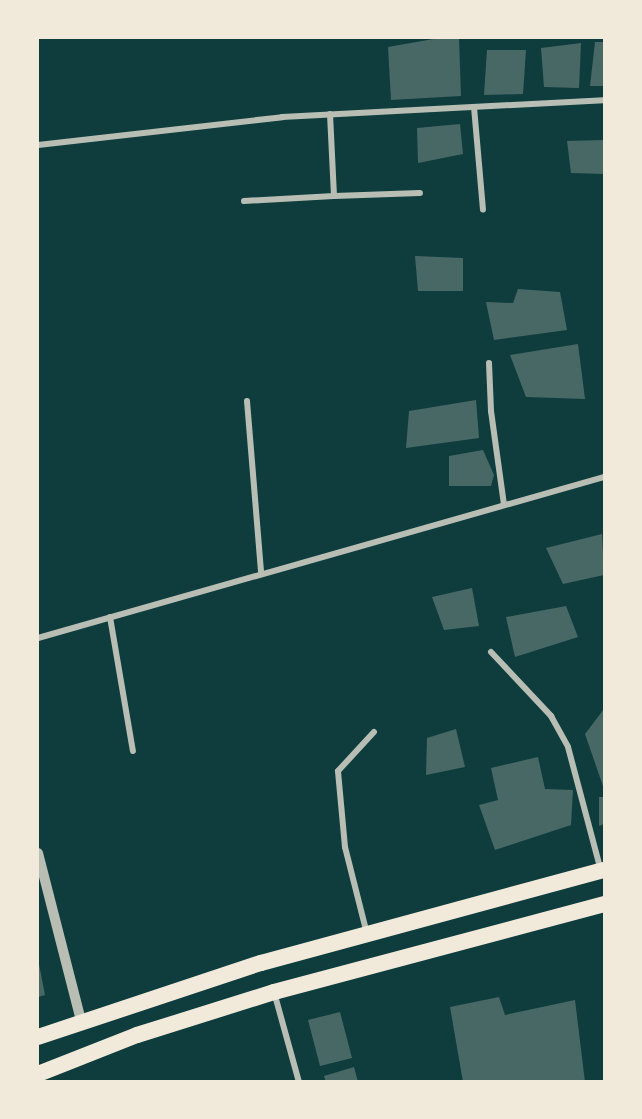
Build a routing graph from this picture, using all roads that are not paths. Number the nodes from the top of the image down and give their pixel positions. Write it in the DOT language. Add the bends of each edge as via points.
graph roads {
  1 [pos="604,100"];
  2 [pos="474,107"];
  3 [pos="330,114"];
  4 [pos="38,145"];
  5 [pos="420,193"];
  6 [pos="334,196"];
  7 [pos="244,201"];
  8 [pos="483,210"];
  9 [pos="489,363"];
  10 [pos="248,401"];
  11 [pos="604,477"];
  12 [pos="504,505"];
  13 [pos="261,573"];
  14 [pos="110,617"];
  15 [pos="38,638"];
  16 [pos="490,652"];
  17 [pos="374,732"];
  18 [pos="133,751"];
  19 [pos="38,853"];
  20 [pos="603,871"];
  21 [pos="604,904"];
  22 [pos="367,935"];
  23 [pos="274,992"];
  24 [pos="81,1021"];
  25 [pos="38,1037"];
  26 [pos="38,1074"];
  27 [pos="299,1082"];
  1 -- 2 [label="street"];
  2 -- 3 [label="street"];
  2 -- 8 [label="street"];
  3 -- 4 [label="street"];
  3 -- 6 [label="street"];
  5 -- 6 [label="street"];
  6 -- 7 [label="street"];
  9 -- 12 [label="street" via="490,411"];
  10 -- 13 [label="street"];
  11 -- 12 [label="street"];
  12 -- 13 [label="street"];
  13 -- 14 [label="street"];
  14 -- 15 [label="street"];
  14 -- 18 [label="street"];
  16 -- 20 [label="street" via="551,716 568,747"];
  17 -- 22 [label="street" via="338,771 345,847"];
  19 -- 24 [label="street"];
  20 -- 22 [label="highway"];
  21 -- 23 [label="highway"];
  22 -- 24 [label="highway" via="261,963"];
  23 -- 26 [label="highway" via="136,1035"];
  23 -- 27 [label="street"];
  24 -- 25 [label="highway"];
}
